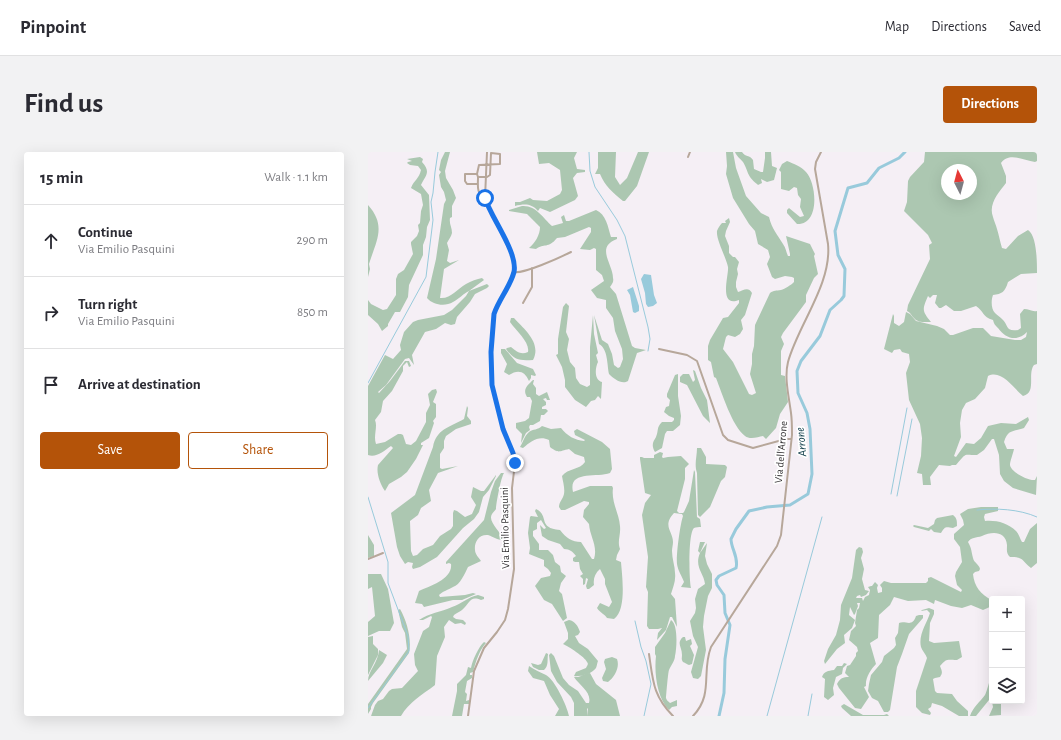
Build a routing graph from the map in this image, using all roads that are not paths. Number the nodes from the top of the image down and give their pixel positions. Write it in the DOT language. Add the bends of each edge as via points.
graph roads {
  1 [pos="487,152"];
  2 [pos="491,152"];
  3 [pos="690,152"];
  4 [pos="821,152"];
  5 [pos="688,157"];
  6 [pos="490,164"];
  7 [pos="487,165"];
  8 [pos="476,174"];
  9 [pos="478,177"];
  10 [pos="486,177"];
  11 [pos="478,184"];
  12 [pos="485,198"];
  13 [pos="571,252"];
  14 [pos="532,268"];
  15 [pos="514,272"];
  16 [pos="524,303"];
  17 [pos="659,349"];
  18 [pos="792,439"];
  19 [pos="383,553"];
  20 [pos="368,559"];
  21 [pos="650,654"];
  22 [pos="468,716"];
  23 [pos="673,716"];
  24 [pos="693,716"];
  1 -- 7 [label="street"];
  2 -- 6 [label="street"];
  2 -- 6 [label="street" via="500,154 500,164"];
  3 -- 5 [label="street"];
  4 -- 18 [label="street, Via dell'Arrone" via="815,168 828,256 820,287 787,367"];
  6 -- 7 [label="street"];
  6 -- 10 [label="street" via="490,176"];
  7 -- 8 [label="street" via="478,166"];
  7 -- 10 [label="street"];
  8 -- 9 [label="street"];
  8 -- 11 [label="street" via="465,174 465,181 467,184"];
  9 -- 10 [label="street"];
  9 -- 11 [label="street"];
  10 -- 12 [label="street"];
  11 -- 12 [label="street" via="479,193"];
  12 -- 15 [label="street" via="512,256"];
  13 -- 14 [label="street"];
  14 -- 15 [label="street"];
  14 -- 16 [label="street" via="532,287"];
  15 -- 22 [label="street, Via Emilio Pasquini" via="494,314 491,368 494,393 515,463 512,488 514,576 505,620 484,648 474,671"];
  17 -- 18 [label="street" via="687,355 697,361 726,439 753,448"];
  18 -- 24 [label="street, Via dell'Arrone" via="781,535 777,546 710,651 704,699"];
  19 -- 20 [label="street"];
  21 -- 23 [label="street" via="657,694"];
}
